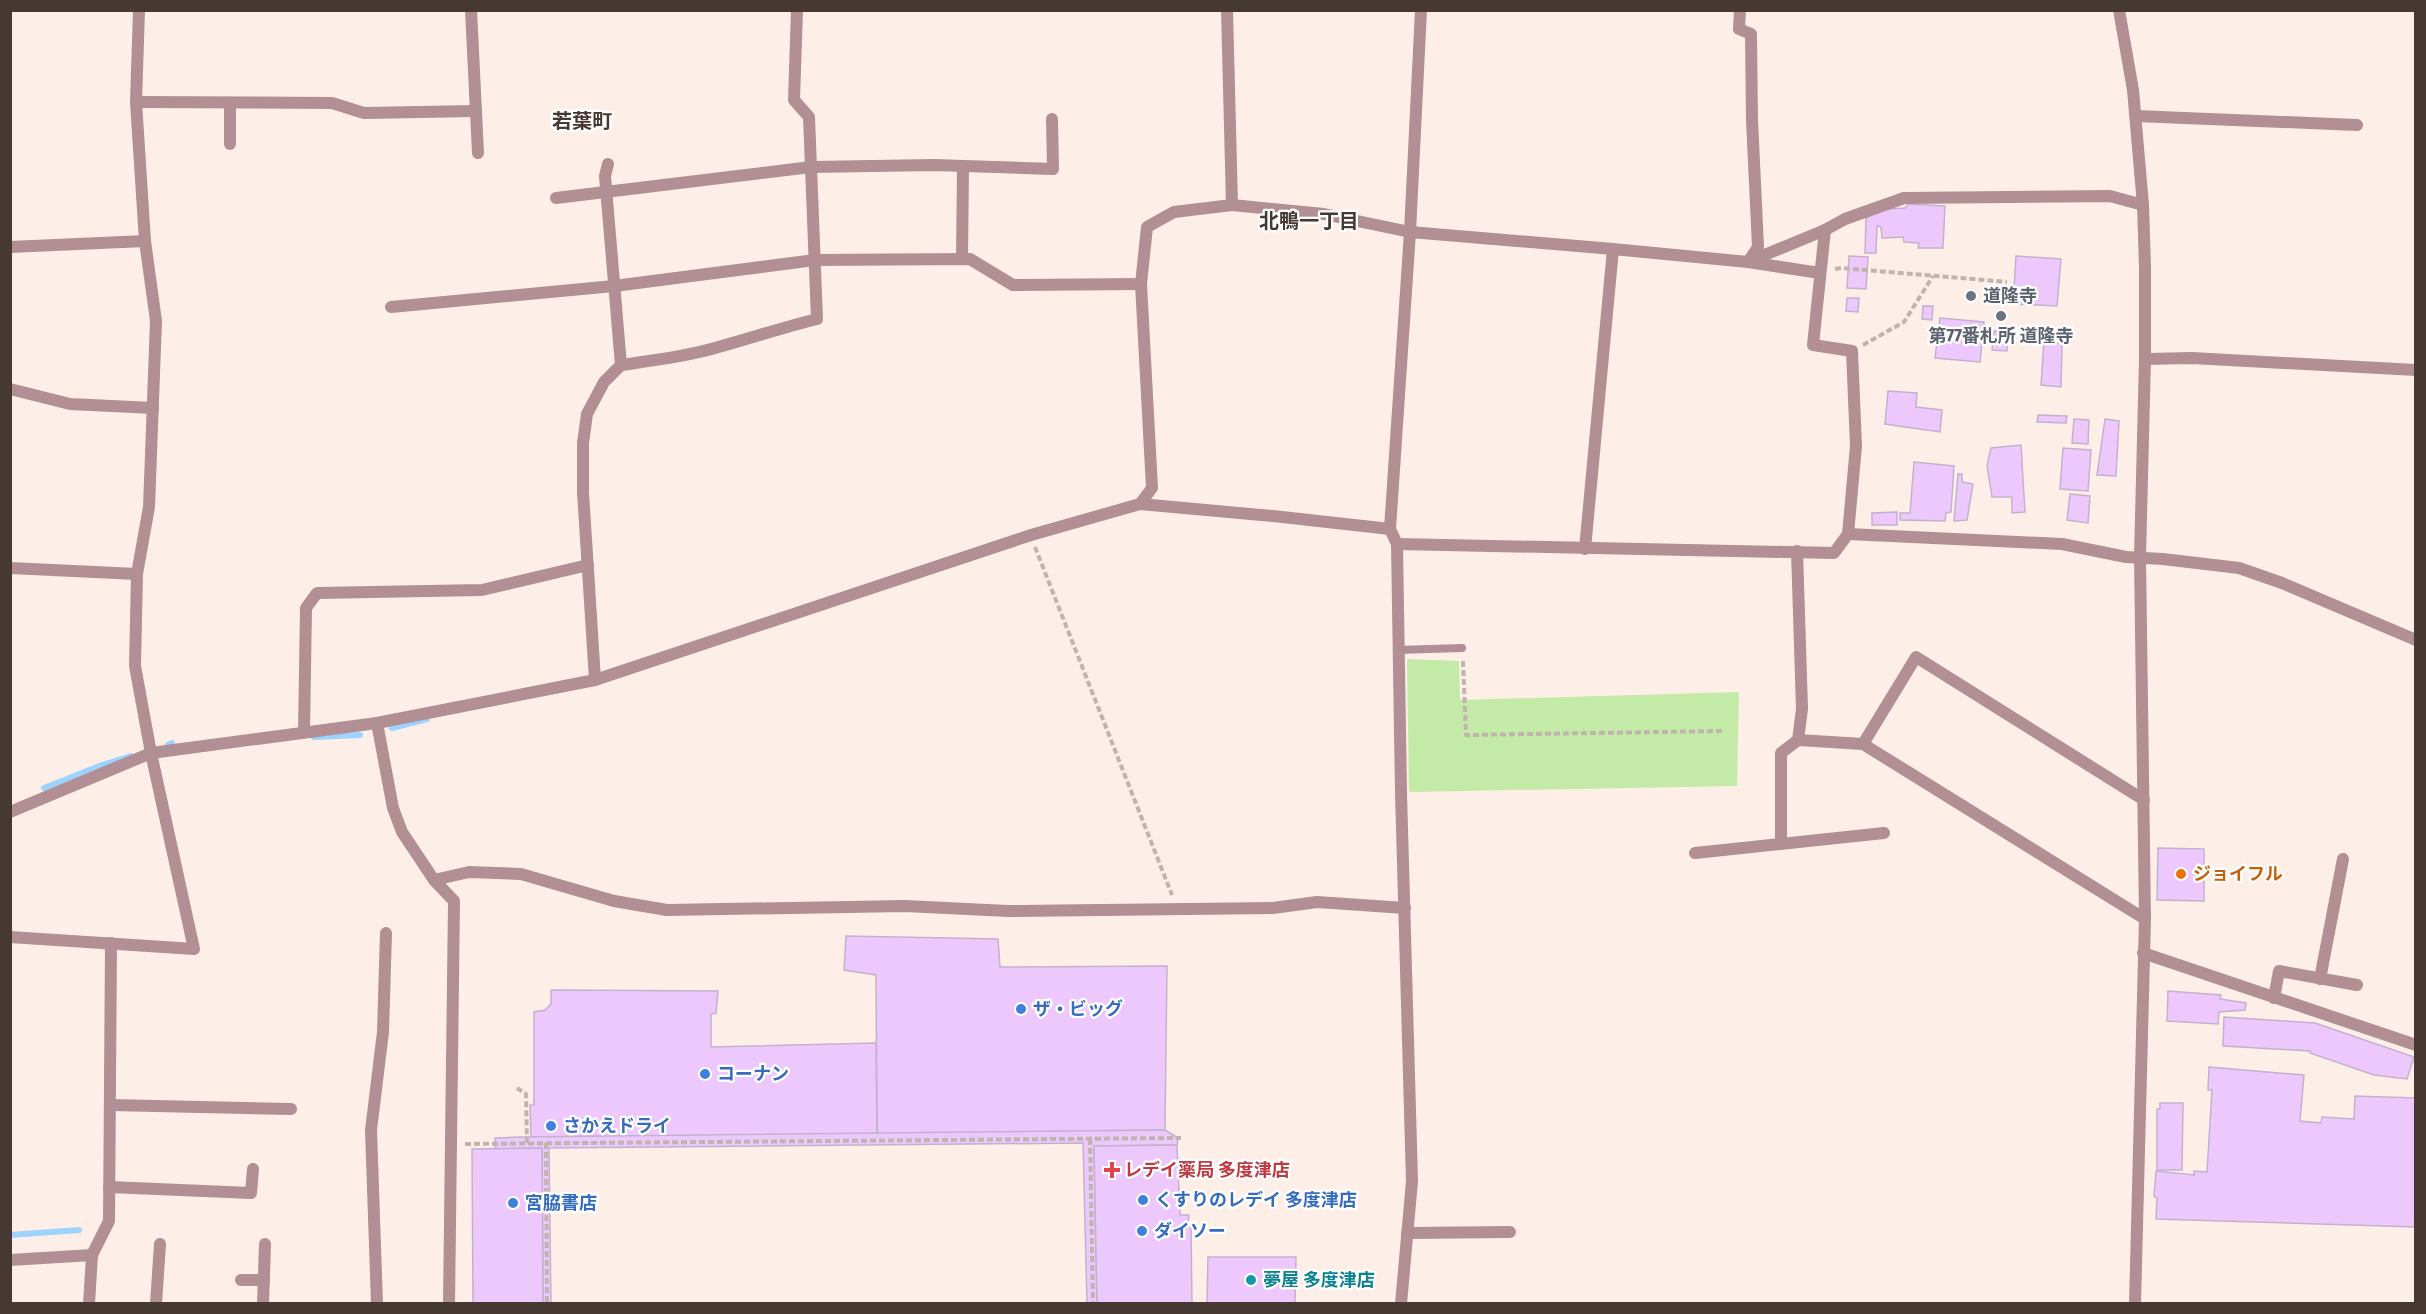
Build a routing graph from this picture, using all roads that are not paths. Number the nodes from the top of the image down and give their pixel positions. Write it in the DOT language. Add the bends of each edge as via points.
graph roads {
  1 [pos="139,10"];
  2 [pos="471,10"];
  3 [pos="797,10"];
  4 [pos="1227,10"];
  5 [pos="1420,10"];
  6 [pos="1740,10"];
  7 [pos="2119,10"];
  8 [pos="136,102"];
  9 [pos="230,103"];
  10 [pos="476,111"];
  11 [pos="2136,116"];
  12 [pos="1053,119"];
  13 [pos="2357,125"];
  14 [pos="230,144"];
  15 [pos="478,153"];
  16 [pos="608,164"];
  17 [pos="963,166"];
  18 [pos="811,167"];
  19 [pos="606,192"];
  20 [pos="556,198"];
  21 [pos="1232,205"];
  22 [pos="2143,205"];
  23 [pos="1825,230"];
  24 [pos="1410,232"];
  25 [pos="146,241"];
  26 [pos="10,247"];
  27 [pos="1613,249"];
  28 [pos="815,260"];
  29 [pos="962,260"];
  30 [pos="1748,262"];
  31 [pos="1820,273"];
  32 [pos="1141,284"];
  33 [pos="614,286"];
  34 [pos="391,307"];
  35 [pos="2145,359"];
  36 [pos="621,364"];
  37 [pos="2415,370"];
  38 [pos="10,389"];
  39 [pos="153,408"];
  40 [pos="1140,504"];
  41 [pos="1390,529"];
  42 [pos="1848,534"];
  43 [pos="1397,544"];
  44 [pos="1585,549"];
  45 [pos="1797,551"];
  46 [pos="2140,557"];
  47 [pos="588,564"];
  48 [pos="10,568"];
  49 [pos="136,574"];
  50 [pos="2415,640"];
  51 [pos="1462,648"];
  52 [pos="1398,650"];
  53 [pos="595,680"];
  54 [pos="377,723"];
  55 [pos="304,732"];
  56 [pos="1798,740"];
  57 [pos="1863,744"];
  58 [pos="151,753"];
  59 [pos="2144,800"];
  60 [pos="10,812"];
  61 [pos="1884,833"];
  62 [pos="1781,844"];
  63 [pos="1695,853"];
  64 [pos="2343,859"];
  65 [pos="434,880"];
  66 [pos="1405,908"];
  67 [pos="2145,919"];
  68 [pos="386,933"];
  69 [pos="10,937"];
  70 [pos="111,943"];
  71 [pos="2143,953"];
  72 [pos="2320,979"];
  73 [pos="2357,985"];
  74 [pos="2274,998"];
  75 [pos="2415,1045"];
  76 [pos="110,1105"];
  77 [pos="291,1109"];
  78 [pos="253,1169"];
  79 [pos="109,1187"];
  80 [pos="1510,1232"];
  81 [pos="1407,1233"];
  82 [pos="160,1244"];
  83 [pos="265,1244"];
  84 [pos="92,1254"];
  85 [pos="10,1260"];
  86 [pos="241,1280"];
  87 [pos="264,1280"];
  88 [pos="89,1304"];
  89 [pos="156,1304"];
  90 [pos="262,1304"];
  91 [pos="377,1304"];
  92 [pos="449,1304"];
  93 [pos="1401,1304"];
  94 [pos="2135,1304"];
  1 -- 8 [label="street"];
  2 -- 10 [label="street"];
  3 -- 18 [label="street" via="794,100 809,117"];
  4 -- 21 [label="street"];
  5 -- 24 [label="street"];
  6 -- 30 [label="street" via="1739,29 1751,34 1758,247"];
  7 -- 11 [label="street"];
  8 -- 9 [label="street"];
  8 -- 25 [label="street"];
  9 -- 10 [label="street" via="332,103 364,113"];
  9 -- 14 [label="street"];
  10 -- 15 [label="street"];
  11 -- 13 [label="street"];
  11 -- 22 [label="street"];
  12 -- 17 [label="street" via="1053,169"];
  16 -- 19 [label="street"];
  17 -- 18 [label="street"];
  17 -- 29 [label="street"];
  18 -- 19 [label="street"];
  18 -- 28 [label="street"];
  19 -- 20 [label="street"];
  19 -- 33 [label="street"];
  21 -- 24 [label="street" via="1324,214"];
  21 -- 32 [label="street" via="1173,212 1147,227"];
  22 -- 23 [label="street" via="2110,196 1904,198"];
  22 -- 35 [label="street"];
  23 -- 30 [label="street"];
  23 -- 31 [label="street"];
  24 -- 27 [label="street"];
  24 -- 41 [label="street"];
  25 -- 26 [label="street"];
  25 -- 39 [label="street" via="156,321"];
  27 -- 30 [label="street"];
  27 -- 44 [label="street"];
  28 -- 29 [label="street"];
  28 -- 33 [label="street"];
  28 -- 36 [label="street" via="817,319 722,346"];
  29 -- 32 [label="street" via="970,259 1013,285"];
  30 -- 31 [label="street"];
  31 -- 42 [label="street" via="1813,345 1852,351 1856,446"];
  32 -- 40 [label="street" via="1152,488"];
  33 -- 34 [label="street"];
  33 -- 36 [label="street"];
  35 -- 37 [label="street"];
  35 -- 46 [label="street"];
  36 -- 47 [label="street" via="604,382 587,414 583,492"];
  38 -- 39 [label="street" via="70,404"];
  39 -- 49 [label="street" via="149,507"];
  40 -- 41 [label="street"];
  40 -- 53 [label="street" via="1031,535"];
  41 -- 43 [label="street"];
  42 -- 45 [label="street" via="1834,554"];
  42 -- 46 [label="street" via="2062,544"];
  43 -- 44 [label="street"];
  43 -- 52 [label="street"];
  44 -- 45 [label="street"];
  45 -- 56 [label="street" via="1802,709"];
  46 -- 50 [label="street" via="2239,568"];
  46 -- 59 [label="street"];
  47 -- 53 [label="street"];
  47 -- 55 [label="street" via="482,590 317,593 306,608"];
  48 -- 49 [label="street"];
  49 -- 58 [label="street" via="135,666"];
  51 -- 52 [label="lane"];
  52 -- 66 [label="street"];
  53 -- 54 [label="street"];
  54 -- 55 [label="street"];
  54 -- 65 [label="street" via="393,808 402,832"];
  55 -- 58 [label="street"];
  56 -- 57 [label="street"];
  56 -- 62 [label="street" via="1781,753"];
  57 -- 59 [label="street" via="1916,657"];
  57 -- 67 [label="street"];
  58 -- 60 [label="street"];
  58 -- 70 [label="street" via="194,949"];
  59 -- 67 [label="street"];
  61 -- 62 [label="street"];
  62 -- 63 [label="street"];
  64 -- 72 [label="street"];
  65 -- 66 [label="street" via="469,872 521,874 614,901 667,910 905,906 1008,911 1273,908 1317,903"];
  65 -- 92 [label="street" via="454,901"];
  66 -- 81 [label="street" via="1412,1181"];
  67 -- 71 [label="street"];
  68 -- 91 [label="street" via="383,1032 371,1130"];
  69 -- 70 [label="street"];
  70 -- 76 [label="street"];
  71 -- 74 [label="street"];
  71 -- 94 [label="street"];
  72 -- 73 [label="street"];
  72 -- 74 [label="street" via="2279,972"];
  74 -- 75 [label="street"];
  76 -- 77 [label="street"];
  76 -- 79 [label="street"];
  78 -- 79 [label="street" via="251,1193"];
  79 -- 84 [label="street" via="109,1221"];
  80 -- 81 [label="street"];
  81 -- 93 [label="street"];
  82 -- 89 [label="street"];
  83 -- 87 [label="street"];
  84 -- 85 [label="street"];
  84 -- 88 [label="street"];
  86 -- 87 [label="street"];
  87 -- 90 [label="street"];
}
